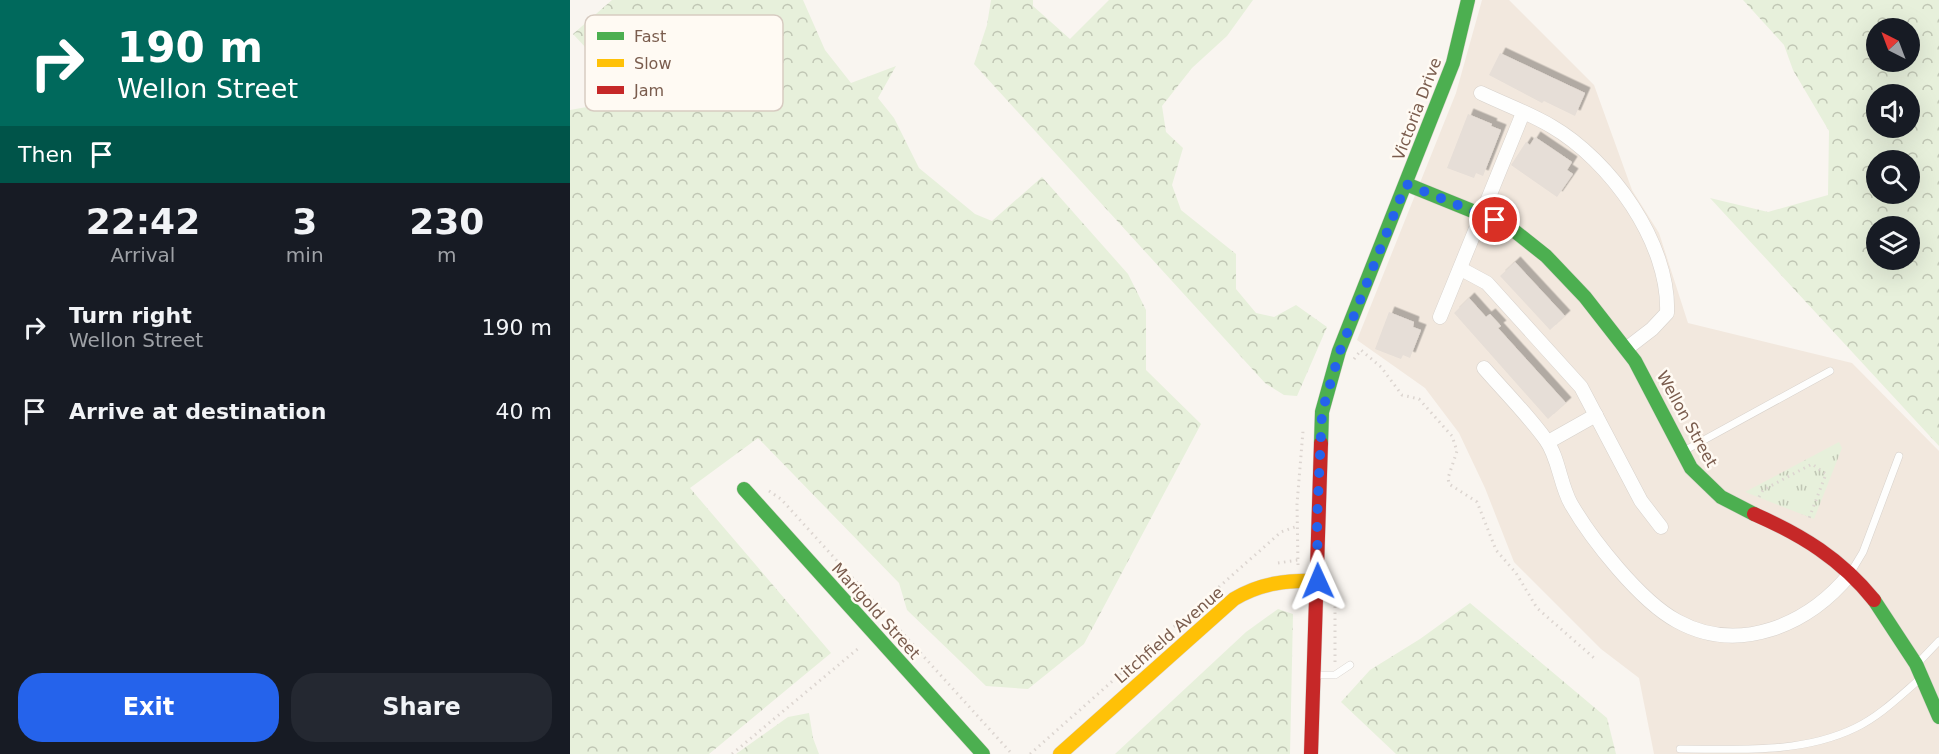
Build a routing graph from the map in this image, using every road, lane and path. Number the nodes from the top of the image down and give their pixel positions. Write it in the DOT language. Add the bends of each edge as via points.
graph roads {
  1 [pos="1468,0"];
  2 [pos="1481,93"];
  3 [pos="1523,112"];
  4 [pos="1406,184"];
  5 [pos="1481,215"];
  6 [pos="1461,269"];
  7 [pos="1440,317"];
  8 [pos="1626,349"];
  9 [pos="1361,350"];
  10 [pos="1484,368"];
  11 [pos="1830,370"];
  12 [pos="1596,415"];
  13 [pos="1548,442"];
  14 [pos="1300,450"];
  15 [pos="1682,452"];
  16 [pos="1899,456"];
  17 [pos="744,489"];
  18 [pos="767,490"];
  19 [pos="1758,499"];
  20 [pos="1808,521"];
  21 [pos="1298,526"];
  22 [pos="1661,527"];
  23 [pos="1298,560"];
  24 [pos="1286,562"];
  25 [pos="1298,566"];
  26 [pos="1850,574"];
  27 [pos="1318,581"];
  28 [pos="1939,641"];
  29 [pos="860,647"];
  30 [pos="1594,658"];
  31 [pos="1350,664"];
  32 [pos="1920,671"];
  33 [pos="1314,675"];
  34 [pos="1939,717"];
  35 [pos="1680,749"];
  36 [pos="732,754"];
  37 [pos="983,754"];
  38 [pos="1012,754"];
  39 [pos="1030,754"];
  40 [pos="1060,754"];
  41 [pos="1311,754"];
  1 -- 4 [label="street, Victoria Drive" via="1453,63"];
  2 -- 3 [label="street"];
  3 -- 5 [label="street"];
  3 -- 8 [label="street" via="1581,146 1605,171 1649,233 1660,267 1667,313"];
  4 -- 5 [label="street, Wellon Street"];
  4 -- 27 [label="street, Victoria Drive" via="1340,351 1322,412"];
  5 -- 6 [label="street"];
  5 -- 8 [label="street, Wellon Street" via="1509,226 1532,242 1596,310"];
  6 -- 7 [label="street"];
  6 -- 12 [label="street" via="1487,283 1581,387"];
  8 -- 15 [label="street, Wellon Street" via="1645,377"];
  9 -- 30 [label="path" via="1381,367 1402,395 1419,399 1452,436 1457,451 1449,484 1477,502 1496,550 1516,573 1537,608"];
  10 -- 13 [label="street"];
  11 -- 15 [label="lane"];
  12 -- 13 [label="street"];
  12 -- 22 [label="street" via="1641,501"];
  13 -- 26 [label="street" via="1569,501 1594,541 1676,621 1711,633 1760,634 1811,612 1834,594"];
  14 -- 21 [label="path"];
  15 -- 26 [label="street, Wellon Street" via="1701,480 1730,505 1813,543"];
  16 -- 26 [label="lane" via="1863,552"];
  17 -- 37 [label="street, Marigold Street"];
  18 -- 38 [label="path" via="781,499 895,621"];
  19 -- 20 [label="path" via="1763,490 1812,464 1826,474"];
  21 -- 23 [label="path"];
  21 -- 39 [label="path" via="1281,532"];
  23 -- 24 [label="path"];
  23 -- 25 [label="path"];
  26 -- 32 [label="street, Wellon Street" via="1878,606"];
  27 -- 33 [label="street, Victoria Drive"];
  27 -- 40 [label="street, Litchfield Avenue" via="1285,579 1255,586 1234,599"];
  28 -- 32 [label="lane"];
  29 -- 36 [label="path"];
  31 -- 33 [label="lane" via="1335,675"];
  32 -- 34 [label="street, Wellon Street"];
  32 -- 35 [label="lane" via="1888,706 1856,728 1828,739 1774,749"];
  33 -- 41 [label="street, Victoria Drive"];
}
